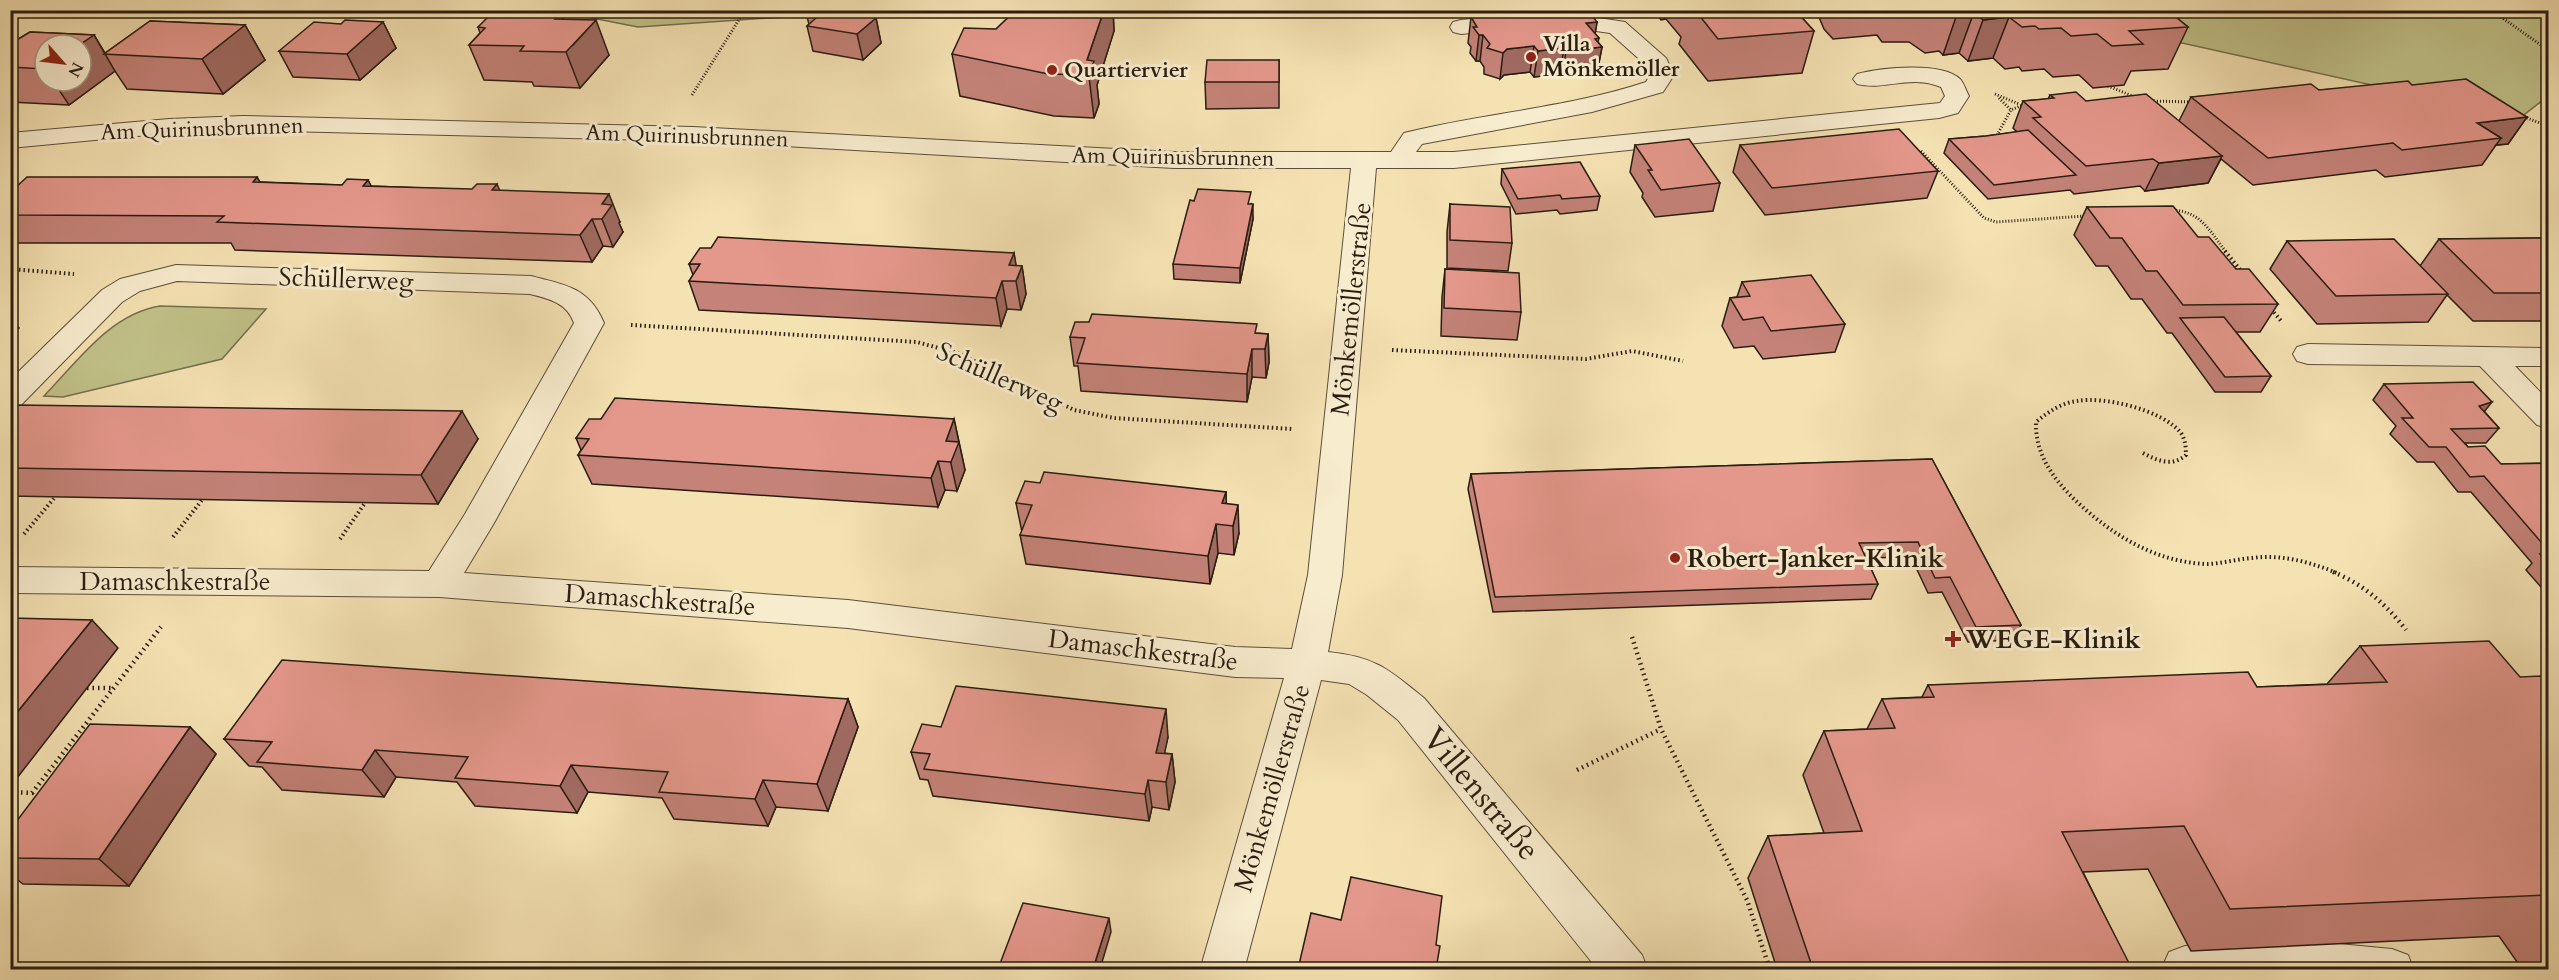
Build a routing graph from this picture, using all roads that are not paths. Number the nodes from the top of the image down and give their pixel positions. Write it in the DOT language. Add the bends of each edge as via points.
graph roads {
  1 [pos="1461,27"];
  2 [pos="1865,79"];
  3 [pos="10,141"];
  4 [pos="1364,160"];
  5 [pos="1398,160"];
  6 [pos="2308,354"];
  7 [pos="2488,356"];
  8 [pos="2548,357"];
  9 [pos="10,398"];
  10 [pos="2548,418"];
  11 [pos="10,580"];
  12 [pos="439,584"];
  13 [pos="1306,664"];
  14 [pos="1222,969"];
  15 [pos="1626,969"];
  16 [pos="2183,969"];
  17 [pos="2392,969"];
  1 -- 5 [label="street" via="1554,18 1617,27 1658,63 1662,75 1655,87 1629,97 1413,138"];
  2 -- 5 [label="street" via="1920,73 1952,83 1957,96 1949,108 1887,116 1454,160"];
  3 -- 4 [label="street, Am Quirinusbrunnen" via="243,123 667,133 1174,160"];
  4 -- 5 [label="street"];
  4 -- 13 [label="street, Mönkemöllerstraße" via="1325,575"];
  6 -- 7 [label="street"];
  7 -- 8 [label="street"];
  7 -- 10 [label="street"];
  9 -- 12 [label="street, Schüllerweg" via="112,296 130,285 177,273 531,285 564,294 585,309 588,323"];
  11 -- 12 [label="street, Damaschkestraße"];
  12 -- 13 [label="street, Damaschkestraße" via="848,614 1234,662"];
  13 -- 14 [label="street, Mönkemöllerstraße"];
  13 -- 15 [label="street, Villenstraße" via="1356,670 1411,709"];
  16 -- 17 [label="street" via="2318,963"];
}
